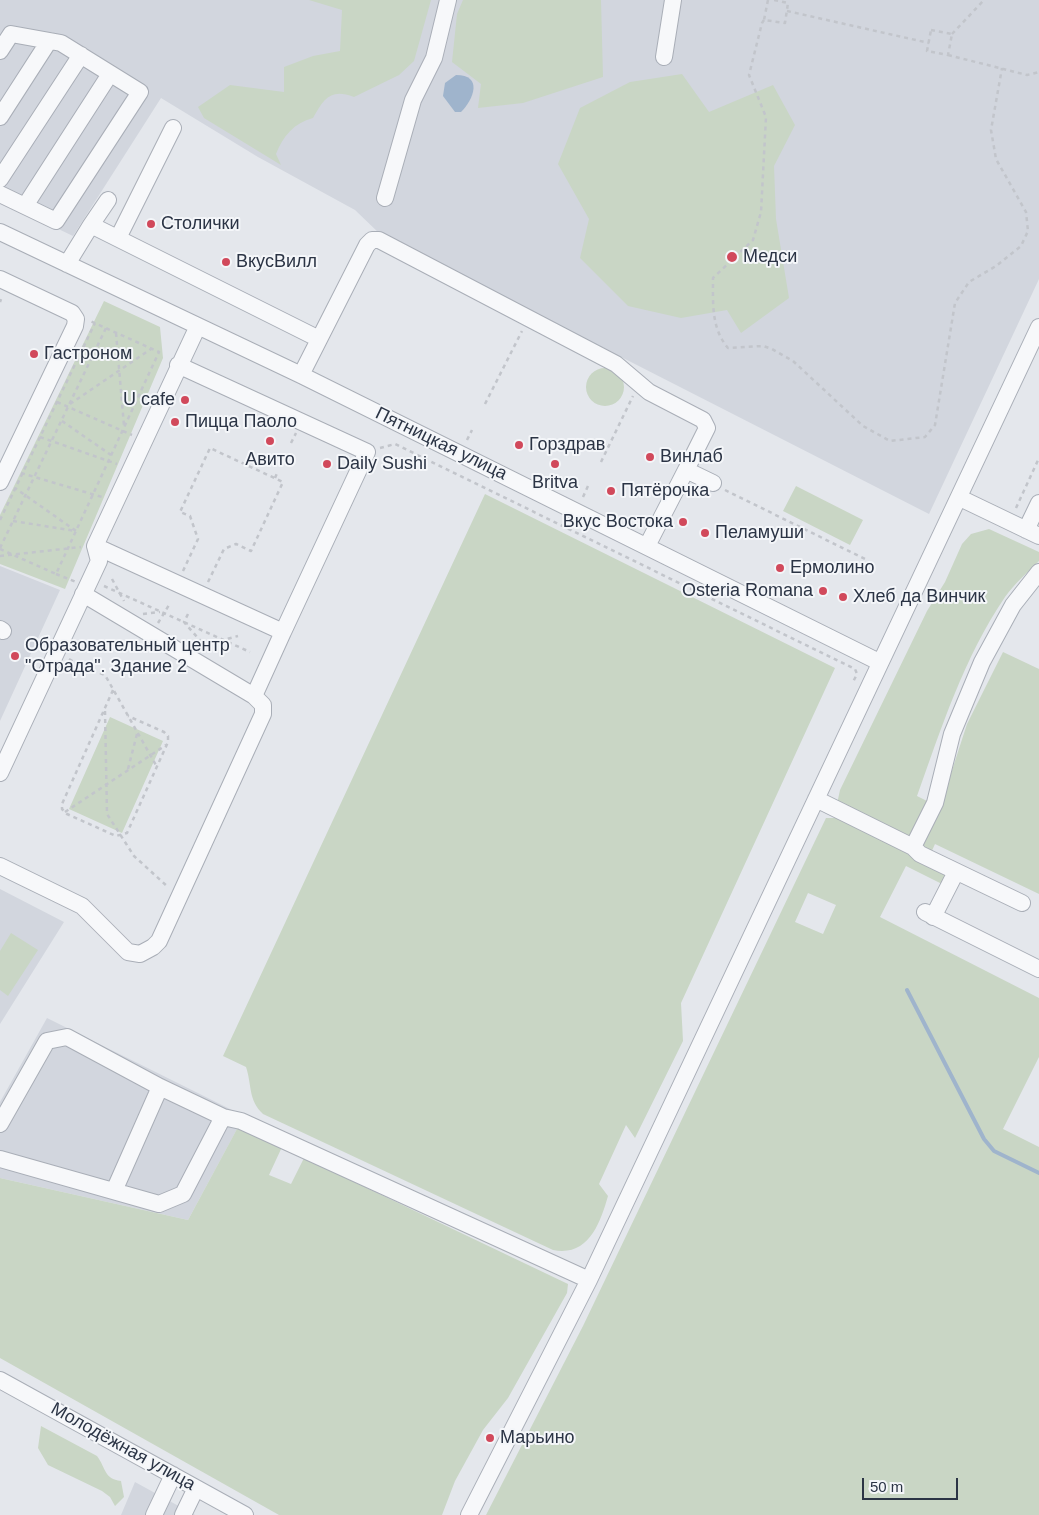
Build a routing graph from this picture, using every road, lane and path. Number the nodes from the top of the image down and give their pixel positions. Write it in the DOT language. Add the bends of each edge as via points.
graph roads {
  1 [pos="448,0"];
  2 [pos="673,0"];
  3 [pos="768,0"];
  4 [pos="775,0"];
  5 [pos="984,0"];
  6 [pos="781,1"];
  7 [pos="787,11"];
  8 [pos="764,20"];
  9 [pos="952,34"];
  10 [pos="49,41"];
  11 [pos="929,43"];
  12 [pos="0,51"];
  13 [pos="948,54"];
  14 [pos="81,55"];
  15 [pos="664,57"];
  16 [pos="1002,68"];
  17 [pos="1039,72"];
  18 [pos="110,74"];
  19 [pos="0,117"];
  20 [pos="173,128"];
  21 [pos="0,179"];
  22 [pos="0,194"];
  23 [pos="385,198"];
  24 [pos="108,200"];
  25 [pos="25,206"];
  26 [pos="91,225"];
  27 [pos="0,232"];
  28 [pos="118,238"];
  29 [pos="67,264"];
  30 [pos="0,279"];
  31 [pos="528,318"];
  32 [pos="76,319"];
  33 [pos="95,323"];
  34 [pos="198,326"];
  35 [pos="1039,327"];
  36 [pos="106,328"];
  37 [pos="116,333"];
  38 [pos="319,339"];
  39 [pos="152,348"];
  40 [pos="178,365"];
  41 [pos="120,370"];
  42 [pos="301,375"];
  43 [pos="640,384"];
  44 [pos="42,396"];
  45 [pos="57,402"];
  46 [pos="70,404"];
  47 [pos="485,404"];
  48 [pos="68,407"];
  49 [pos="62,421"];
  50 [pos="124,426"];
  51 [pos="472,430"];
  52 [pos="122,431"];
  53 [pos="24,432"];
  54 [pos="40,437"];
  55 [pos="143,440"];
  56 [pos="467,440"];
  57 [pos="52,441"];
  58 [pos="367,452"];
  59 [pos="111,454"];
  60 [pos="1039,458"];
  61 [pos="108,460"];
  62 [pos="601,462"];
  63 [pos="130,468"];
  64 [pos="686,470"];
  65 [pos="278,471"];
  66 [pos="22,473"];
  67 [pos="3,476"];
  68 [pos="34,477"];
  69 [pos="275,478"];
  70 [pos="713,484"];
  71 [pos="588,486"];
  72 [pos="15,488"];
  73 [pos="93,494"];
  74 [pos="25,495"];
  75 [pos="583,497"];
  76 [pos="960,498"];
  77 [pos="115,501"];
  78 [pos="1039,503"];
  79 [pos="1016,507"];
  80 [pos="0,520"];
  81 [pos="13,521"];
  82 [pos="76,531"];
  83 [pos="1033,533"];
  84 [pos="95,546"];
  85 [pos="647,546"];
  86 [pos="0,548"];
  87 [pos="68,548"];
  88 [pos="13,555"];
  89 [pos="0,556"];
  90 [pos="867,560"];
  91 [pos="1039,572"];
  92 [pos="56,574"];
  93 [pos="112,579"];
  94 [pos="178,584"];
  95 [pos="104,586"];
  96 [pos="85,590"];
  97 [pos="119,592"];
  98 [pos="202,595"];
  99 [pos="169,605"];
  100 [pos="127,608"];
  101 [pos="163,612"];
  102 [pos="138,614"];
  103 [pos="188,614"];
  104 [pos="184,622"];
  105 [pos="283,632"];
  106 [pos="151,635"];
  107 [pos="238,636"];
  108 [pos="224,640"];
  109 [pos="250,652"];
  110 [pos="879,662"];
  111 [pos="100,673"];
  112 [pos="853,682"];
  113 [pos="113,690"];
  114 [pos="254,696"];
  115 [pos="105,708"];
  116 [pos="128,716"];
  117 [pos="138,733"];
  118 [pos="167,745"];
  119 [pos="150,756"];
  120 [pos="157,767"];
  121 [pos="127,771"];
  122 [pos="0,774"];
  123 [pos="106,785"];
  124 [pos="816,799"];
  125 [pos="65,812"];
  126 [pos="121,836"];
  127 [pos="912,847"];
  128 [pos="0,866"];
  129 [pos="956,872"];
  130 [pos="181,893"];
  131 [pos="1022,903"];
  132 [pos="1039,969"];
  133 [pos="160,1087"];
  134 [pos="223,1117"];
  135 [pos="0,1124"];
  136 [pos="0,1159"];
  137 [pos="114,1191"];
  138 [pos="589,1280"];
  139 [pos="0,1380"];
  140 [pos="173,1475"];
  141 [pos="196,1488"];
  142 [pos="154,1515"];
  143 [pos="183,1515"];
  144 [pos="245,1515"];
  145 [pos="469,1515"];
  1 -- 23 [label="street" via="434,58 413,100"];
  2 -- 15 [label="street"];
  3 -- 8 [label="path"];
  4 -- 6 [label="path"];
  5 -- 9 [label="path"];
  6 -- 7 [label="path" via="788,3"];
  7 -- 8 [label="path" via="785,24"];
  7 -- 11 [label="path"];
  8 -- 16 [label="path" via="749,75 766,117 761,212 753,240 713,278 714,320 728,348 763,346 793,361 863,426 890,441 926,437 935,425 955,303 970,282 1021,246 1028,231 1026,212 996,159 991,130"];
  9 -- 11 [label="path" via="931,30"];
  9 -- 13 [label="path"];
  10 -- 12 [label="street" via="11,34"];
  10 -- 14 [label="street" via="61,43"];
  10 -- 19 [label="street"];
  11 -- 13 [label="path" via="927,51"];
  13 -- 16 [label="path"];
  14 -- 18 [label="street"];
  14 -- 21 [label="street"];
  16 -- 17 [label="path" via="1026,75"];
  18 -- 25 [label="street"];
  18 -- 25 [label="street" via="140,92 56,221"];
  20 -- 28 [label="street"];
  22 -- 25 [label="street"];
  24 -- 26 [label="street"];
  26 -- 28 [label="street"];
  26 -- 29 [label="street"];
  27 -- 29 [label="street, Пятницкая улица"];
  28 -- 38 [label="street"];
  29 -- 34 [label="street, Пятницкая улица"];
  30 -- 32 [label="street" via="72,313"];
  31 -- 38 [label="street" via="379,240 372,240 367,244"];
  31 -- 43 [label="street" via="616,364"];
  31 -- 47 [label="path"];
  32 -- 33 [label="path" via="84,318"];
  32 -- 44 [label="street"];
  33 -- 36 [label="path"];
  33 -- 45 [label="path"];
  34 -- 40 [label="street"];
  34 -- 42 [label="street, Пятницкая улица"];
  35 -- 76 [label="street"];
  36 -- 37 [label="path"];
  36 -- 46 [label="path"];
  37 -- 39 [label="path"];
  37 -- 41 [label="path"];
  38 -- 42 [label="street"];
  39 -- 41 [label="path"];
  39 -- 50 [label="path" via="159,352"];
  40 -- 55 [label="street"];
  40 -- 58 [label="street"];
  41 -- 46 [label="path"];
  41 -- 50 [label="path"];
  42 -- 85 [label="street, Пятницкая улица"];
  43 -- 62 [label="path"];
  43 -- 64 [label="street" via="707,424 707,435"];
  44 -- 45 [label="path"];
  44 -- 53 [label="street"];
  45 -- 48 [label="path"];
  45 -- 54 [label="path"];
  46 -- 48 [label="path"];
  48 -- 49 [label="path"];
  48 -- 52 [label="path"];
  49 -- 57 [label="path"];
  49 -- 59 [label="path"];
  50 -- 52 [label="path"];
  51 -- 56 [label="path"];
  52 -- 55 [label="path"];
  52 -- 59 [label="path"];
  53 -- 54 [label="path"];
  53 -- 67 [label="street"];
  54 -- 57 [label="path"];
  54 -- 66 [label="path"];
  55 -- 63 [label="street"];
  57 -- 61 [label="path"];
  57 -- 68 [label="path"];
  58 -- 105 [label="street"];
  58 -- 112 [label="path" via="394,444 855,669 857,674"];
  59 -- 61 [label="path"];
  60 -- 79 [label="path"];
  61 -- 63 [label="path"];
  61 -- 73 [label="path"];
  63 -- 77 [label="street"];
  64 -- 70 [label="street"];
  64 -- 85 [label="street"];
  65 -- 69 [label="path"];
  66 -- 67 [label="path"];
  66 -- 68 [label="path"];
  66 -- 72 [label="path"];
  67 -- 72 [label="path"];
  68 -- 73 [label="path"];
  68 -- 74 [label="path"];
  69 -- 94 [label="path" via="210,448 180,512 190,516 198,539"];
  69 -- 98 [label="path" via="283,482 251,551 236,544 224,549"];
  70 -- 90 [label="path"];
  71 -- 75 [label="path"];
  72 -- 74 [label="path"];
  72 -- 80 [label="path"];
  73 -- 77 [label="path"];
  73 -- 82 [label="path"];
  74 -- 81 [label="path"];
  74 -- 82 [label="path"];
  76 -- 83 [label="street"];
  76 -- 110 [label="street"];
  77 -- 84 [label="street"];
  78 -- 83 [label="street"];
  81 -- 82 [label="path"];
  81 -- 86 [label="path"];
  82 -- 87 [label="path"];
  84 -- 87 [label="path"];
  84 -- 94 [label="street"];
  84 -- 96 [label="street" via="99,561"];
  85 -- 110 [label="street, Пятницкая улица"];
  86 -- 88 [label="path"];
  87 -- 88 [label="path"];
  87 -- 92 [label="path"];
  88 -- 89 [label="path"];
  88 -- 92 [label="path"];
  91 -- 127 [label="street" via="1013,605 982,662 952,734 935,803"];
  92 -- 96 [label="path"];
  93 -- 97 [label="path"];
  94 -- 98 [label="street"];
  95 -- 97 [label="path"];
  96 -- 106 [label="street"];
  96 -- 122 [label="street"];
  97 -- 100 [label="path"];
  97 -- 101 [label="path"];
  98 -- 105 [label="street"];
  99 -- 101 [label="path"];
  101 -- 102 [label="path"];
  101 -- 104 [label="path"];
  101 -- 106 [label="path"];
  103 -- 104 [label="path"];
  104 -- 108 [label="path"];
  104 -- 108 [label="path" via="204,645"];
  105 -- 114 [label="street"];
  106 -- 114 [label="street"];
  107 -- 108 [label="path"];
  108 -- 109 [label="path"];
  110 -- 124 [label="street"];
  111 -- 113 [label="path" via="105,675"];
  113 -- 115 [label="path"];
  113 -- 116 [label="path"];
  114 -- 130 [label="street" via="263,705 263,714 187,862"];
  115 -- 123 [label="path"];
  115 -- 125 [label="path" via="62,804"];
  116 -- 117 [label="path"];
  116 -- 118 [label="path" via="164,732 168,736"];
  117 -- 119 [label="path"];
  117 -- 121 [label="path"];
  118 -- 119 [label="path"];
  118 -- 120 [label="path"];
  119 -- 120 [label="path"];
  119 -- 121 [label="path"];
  120 -- 126 [label="path" via="127,833"];
  121 -- 123 [label="path"];
  123 -- 125 [label="path"];
  123 -- 126 [label="path" via="107,814"];
  124 -- 127 [label="street"];
  124 -- 138 [label="street"];
  125 -- 126 [label="path"];
  126 -- 130 [label="path" via="134,856 168,888"];
  127 -- 129 [label="street"];
  128 -- 130 [label="street" via="82,906 133,954 146,951 159,941"];
  129 -- 131 [label="street"];
  129 -- 132 [label="street" via="929,915"];
  133 -- 134 [label="street"];
  133 -- 135 [label="street" via="66,1037 47,1041"];
  133 -- 137 [label="street"];
  134 -- 137 [label="street" via="183,1194 159,1204"];
  134 -- 138 [label="street" via="241,1121"];
  136 -- 137 [label="street"];
  138 -- 145 [label="street"];
  139 -- 140 [label="street, Молодёжная улица"];
  140 -- 141 [label="street, Молодёжная улица"];
  140 -- 142 [label="street"];
  141 -- 143 [label="street"];
  141 -- 144 [label="street, Молодёжная улица"];
}
